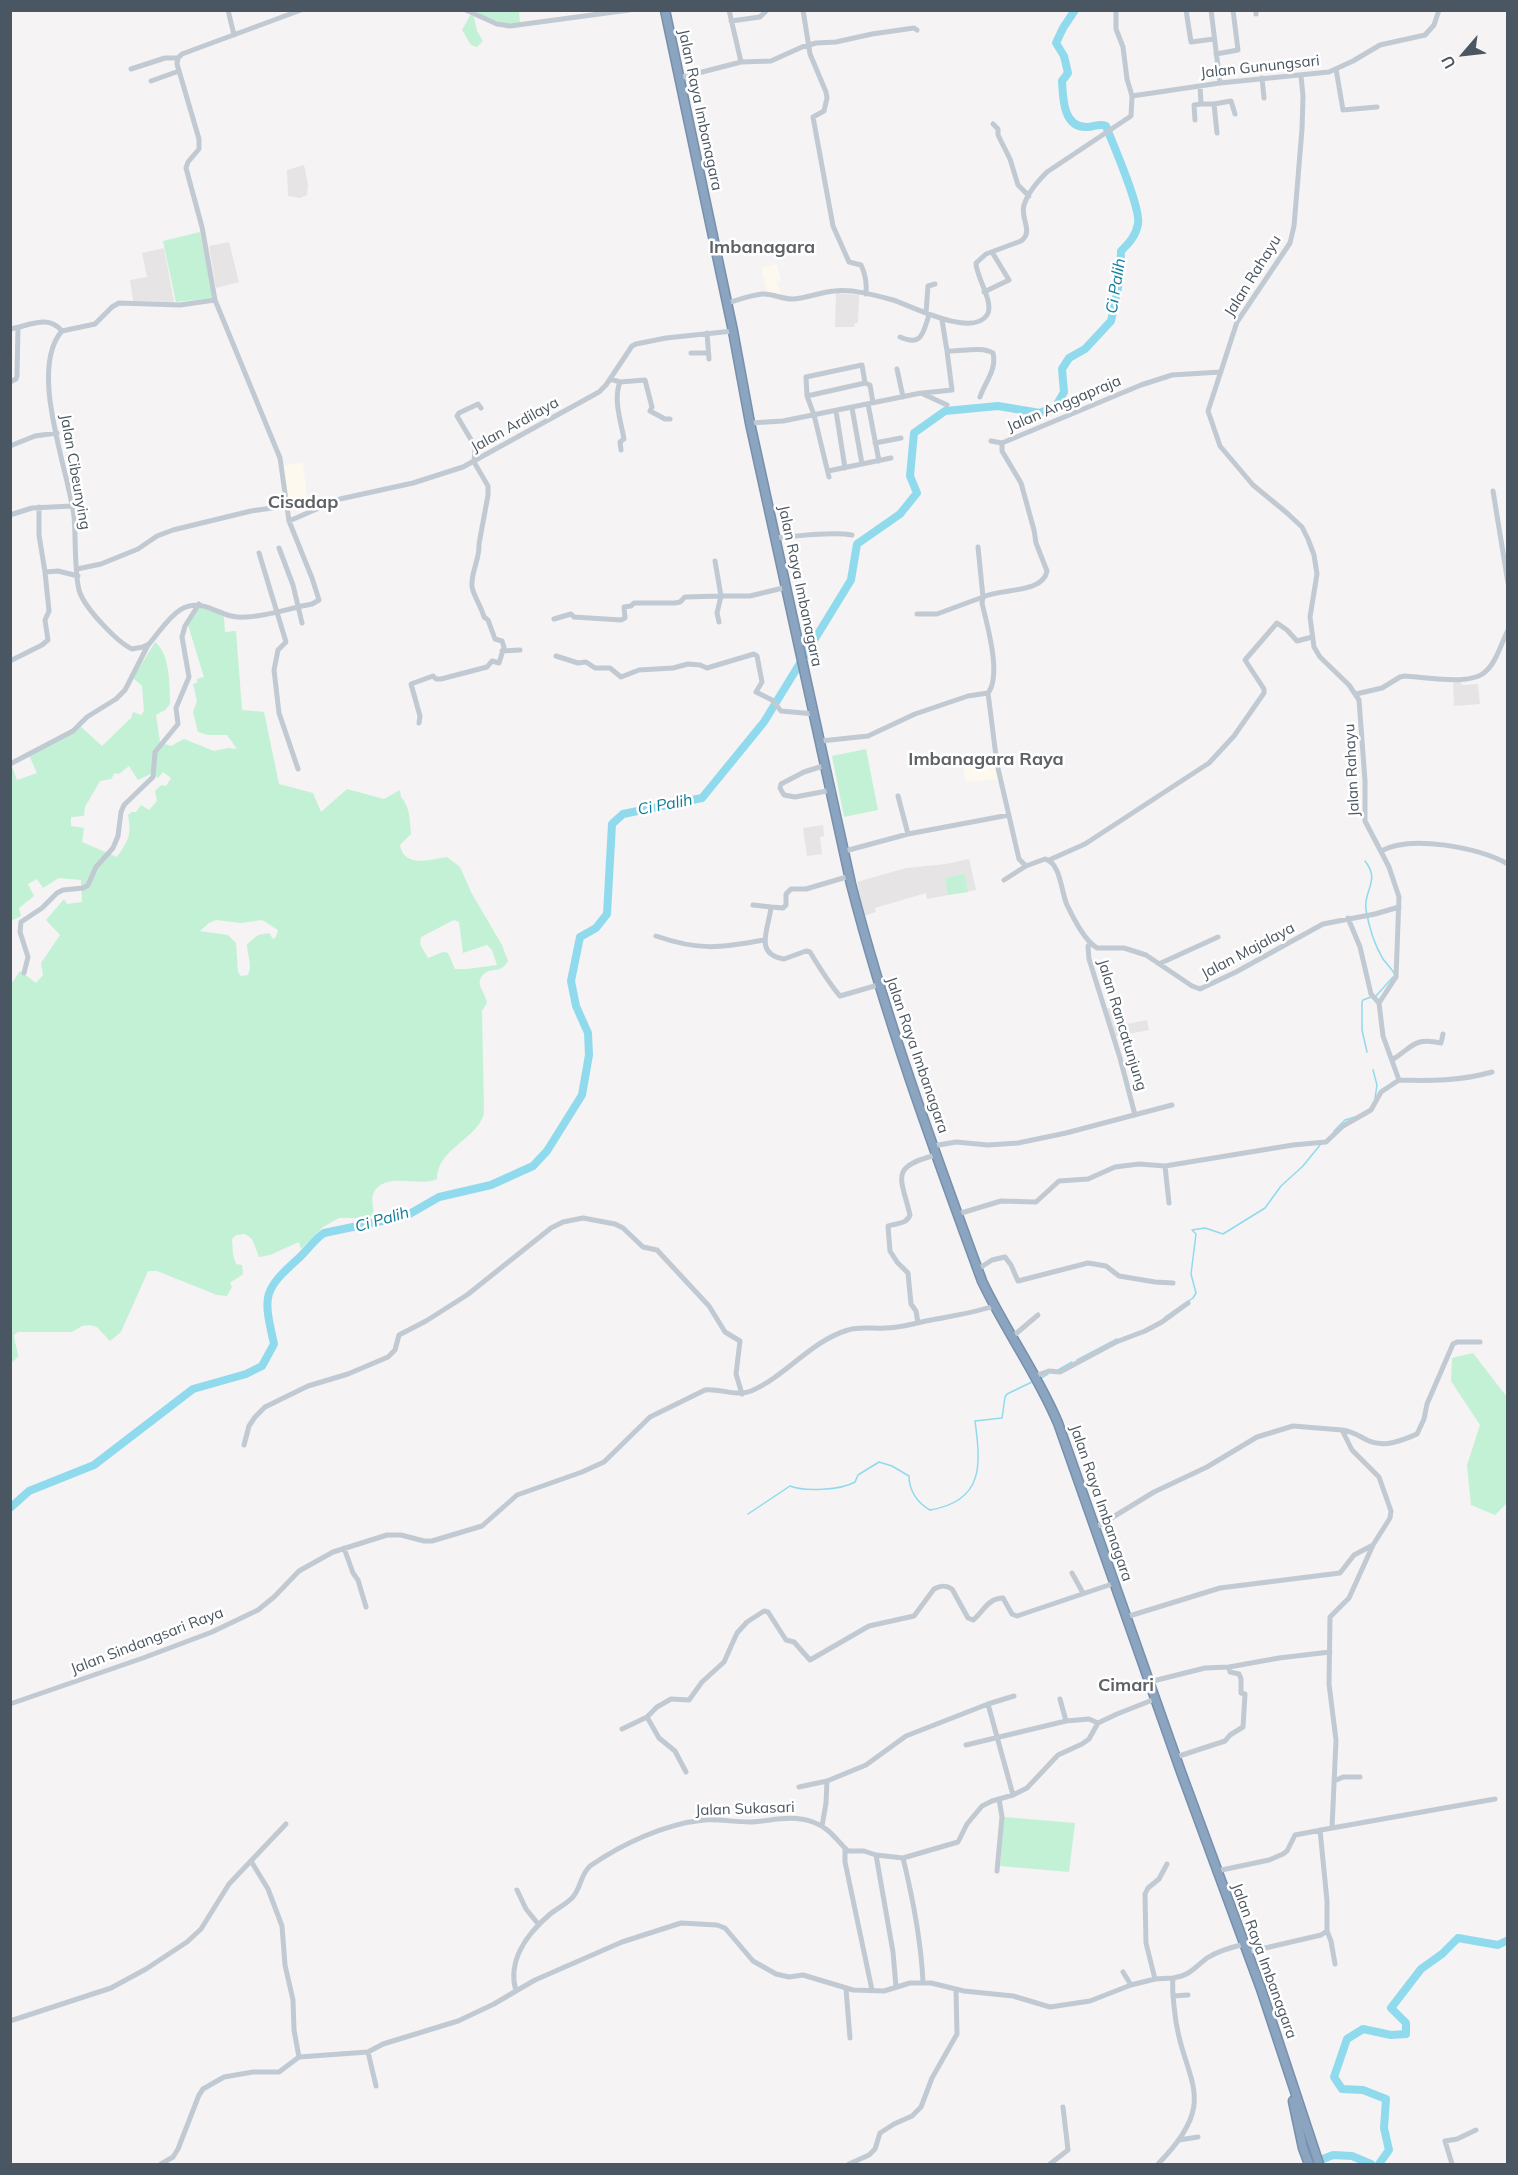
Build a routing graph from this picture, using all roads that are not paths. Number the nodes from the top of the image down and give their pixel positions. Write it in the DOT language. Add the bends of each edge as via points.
graph roads {
  1 [pos="228,10"];
  2 [pos="301,10"];
  3 [pos="466,10"];
  4 [pos="629,10"];
  5 [pos="665,10"];
  6 [pos="729,10"];
  7 [pos="803,10"];
  8 [pos="1116,10"];
  9 [pos="1186,10"];
  10 [pos="1210,10"];
  11 [pos="1233,10"];
  12 [pos="1439,10"];
  13 [pos="766,11"];
  14 [pos="732,21"];
  15 [pos="916,30"];
  16 [pos="234,35"];
  17 [pos="1214,39"];
  18 [pos="808,45"];
  19 [pos="1216,54"];
  20 [pos="178,58"];
  21 [pos="741,62"];
  22 [pos="131,69"];
  23 [pos="1336,69"];
  24 [pos="179,71"];
  25 [pos="1301,76"];
  26 [pos="679,78"];
  27 [pos="1262,78"];
  28 [pos="151,81"];
  29 [pos="1220,83"];
  30 [pos="1200,86"];
  31 [pos="1132,96"];
  32 [pos="1264,98"];
  33 [pos="1201,104"];
  34 [pos="1214,104"];
  35 [pos="1377,107"];
  36 [pos="1235,114"];
  37 [pos="1195,120"];
  38 [pos="993,124"];
  39 [pos="1217,133"];
  40 [pos="1029,196"];
  41 [pos="992,252"];
  42 [pos="935,284"];
  43 [pos="984,292"];
  44 [pos="866,294"];
  45 [pos="215,300"];
  46 [pos="727,303"];
  47 [pos="928,314"];
  48 [pos="942,320"];
  49 [pos="18,328"];
  50 [pos="10,329"];
  51 [pos="62,331"];
  52 [pos="733,332"];
  53 [pos="708,333"];
  54 [pos="900,337"];
  55 [pos="947,351"];
  56 [pos="691,353"];
  57 [pos="897,369"];
  58 [pos="1221,372"];
  59 [pos="610,379"];
  60 [pos="10,382"];
  61 [pos="620,382"];
  62 [pos="866,383"];
  63 [pos="940,392"];
  64 [pos="921,393"];
  65 [pos="807,396"];
  66 [pos="903,397"];
  67 [pos="980,397"];
  68 [pos="938,401"];
  69 [pos="870,404"];
  70 [pos="946,405"];
  71 [pos="481,408"];
  72 [pos="852,408"];
  73 [pos="836,411"];
  74 [pos="814,415"];
  75 [pos="670,419"];
  76 [pos="750,423"];
  77 [pos="57,433"];
  78 [pos="901,438"];
  79 [pos="991,441"];
  80 [pos="875,443"];
  81 [pos="1002,443"];
  82 [pos="10,446"];
  83 [pos="621,450"];
  84 [pos="891,458"];
  85 [pos="879,461"];
  86 [pos="474,462"];
  87 [pos="862,465"];
  88 [pos="845,468"];
  89 [pos="1493,491"];
  90 [pos="72,506"];
  91 [pos="286,506"];
  92 [pos="39,507"];
  93 [pos="10,515"];
  94 [pos="289,521"];
  95 [pos="852,536"];
  96 [pos="776,538"];
  97 [pos="978,547"];
  98 [pos="279,548"];
  99 [pos="258,553"];
  100 [pos="715,561"];
  101 [pos="45,572"];
  102 [pos="77,572"];
  103 [pos="1508,583"];
  104 [pos="787,587"];
  105 [pos="721,596"];
  106 [pos="983,597"];
  107 [pos="199,604"];
  108 [pos="297,607"];
  109 [pos="278,611"];
  110 [pos="917,614"];
  111 [pos="554,619"];
  112 [pos="719,622"];
  113 [pos="302,623"];
  114 [pos="1508,630"];
  115 [pos="1312,637"];
  116 [pos="149,644"];
  117 [pos="520,650"];
  118 [pos="502,651"];
  119 [pos="556,656"];
  120 [pos="10,661"];
  121 [pos="988,693"];
  122 [pos="1356,694"];
  123 [pos="815,714"];
  124 [pos="419,723"];
  125 [pos="821,741"];
  126 [pos="10,764"];
  127 [pos="826,765"];
  128 [pos="298,769"];
  129 [pos="832,790"];
  130 [pos="898,796"];
  131 [pos="1009,815"];
  132 [pos="908,834"];
  133 [pos="845,851"];
  134 [pos="1381,851"];
  135 [pos="1049,860"];
  136 [pos="1508,864"];
  137 [pos="1026,866"];
  138 [pos="850,876"];
  139 [pos="1004,880"];
  140 [pos="753,905"];
  141 [pos="771,907"];
  142 [pos="1399,907"];
  143 [pos="1348,918"];
  144 [pos="656,936"];
  145 [pos="1218,937"];
  146 [pos="765,940"];
  147 [pos="1090,944"];
  148 [pos="1161,963"];
  149 [pos="24,973"];
  150 [pos="878,985"];
  151 [pos="1379,1003"];
  152 [pos="1443,1034"];
  153 [pos="1392,1059"];
  154 [pos="1492,1072"];
  155 [pos="1398,1080"];
  156 [pos="1172,1105"];
  157 [pos="1135,1115"];
  158 [pos="933,1146"];
  159 [pos="936,1155"];
  160 [pos="1165,1166"];
  161 [pos="1169,1203"];
  162 [pos="958,1215"];
  163 [pos="978,1269"];
  164 [pos="1173,1282"];
  165 [pos="1188,1303"];
  166 [pos="994,1306"];
  167 [pos="1038,1315"];
  168 [pos="918,1323"];
  169 [pos="1012,1337"];
  170 [pos="1480,1342"];
  171 [pos="1036,1378"];
  172 [pos="742,1394"];
  173 [pos="1342,1430"];
  174 [pos="244,1446"];
  175 [pos="1095,1528"];
  176 [pos="1374,1545"];
  177 [pos="344,1548"];
  178 [pos="1072,1573"];
  179 [pos="1114,1583"];
  180 [pos="1083,1593"];
  181 [pos="366,1607"];
  182 [pos="1126,1617"];
  183 [pos="1330,1652"];
  184 [pos="1229,1668"];
  185 [pos="1149,1682"];
  186 [pos="1014,1696"];
  187 [pos="1060,1698"];
  188 [pos="1155,1699"];
  189 [pos="10,1704"];
  190 [pos="988,1704"];
  191 [pos="647,1717"];
  192 [pos="1066,1721"];
  193 [pos="1098,1723"];
  194 [pos="622,1729"];
  195 [pos="997,1737"];
  196 [pos="966,1744"];
  197 [pos="1176,1757"];
  198 [pos="686,1773"];
  199 [pos="1360,1777"];
  200 [pos="827,1781"];
  201 [pos="1334,1781"];
  202 [pos="799,1787"];
  203 [pos="1013,1795"];
  204 [pos="999,1799"];
  205 [pos="1495,1799"];
  206 [pos="286,1824"];
  207 [pos="822,1826"];
  208 [pos="1332,1828"];
  209 [pos="1320,1830"];
  210 [pos="845,1849"];
  211 [pos="876,1855"];
  212 [pos="903,1858"];
  213 [pos="251,1860"];
  214 [pos="1167,1864"];
  215 [pos="997,1871"];
  216 [pos="1217,1871"];
  217 [pos="517,1890"];
  218 [pos="539,1925"];
  219 [pos="1327,1931"];
  220 [pos="1246,1948"];
  221 [pos="1335,1964"];
  222 [pos="1123,1972"];
  223 [pos="1155,1978"];
  224 [pos="1173,1978"];
  225 [pos="923,1982"];
  226 [pos="1131,1985"];
  227 [pos="897,1987"];
  228 [pos="846,1989"];
  229 [pos="872,1990"];
  230 [pos="956,1990"];
  231 [pos="516,1991"];
  232 [pos="1188,1995"];
  233 [pos="1173,1996"];
  234 [pos="10,2021"];
  235 [pos="850,2038"];
  236 [pos="368,2052"];
  237 [pos="299,2057"];
  238 [pos="1285,2065"];
  239 [pos="376,2086"];
  240 [pos="1063,2107"];
  241 [pos="1476,2130"];
  242 [pos="1198,2137"];
  243 [pos="1179,2140"];
  244 [pos="858,2162"];
  245 [pos="161,2164"];
  246 [pos="849,2164"];
  247 [pos="1050,2164"];
  248 [pos="1158,2164"];
  249 [pos="1309,2164"];
  250 [pos="1319,2164"];
  251 [pos="1452,2164"];
  1 -- 16 [label="street"];
  2 -- 16 [label="street"];
  3 -- 4 [label="street" via="510,26"];
  5 -- 26 [label="highway, Jalan Raya Imbanagara"];
  6 -- 14 [label="street"];
  7 -- 18 [label="street"];
  8 -- 31 [label="street" via="1116,29"];
  9 -- 17 [label="street" via="1191,42"];
  10 -- 17 [label="street"];
  11 -- 19 [label="street" via="1238,50"];
  12 -- 23 [label="street, Jalan Gunungsari" via="1425,35 1380,45"];
  13 -- 14 [label="street" via="760,17"];
  14 -- 21 [label="street"];
  15 -- 18 [label="street" via="900,29"];
  16 -- 20 [label="street"];
  17 -- 19 [label="street"];
  18 -- 21 [label="street" via="771,61"];
  18 -- 44 [label="street" via="827,98 824,111 813,117 833,226 849,262 861,265"];
  19 -- 29 [label="street"];
  20 -- 22 [label="street"];
  20 -- 24 [label="street"];
  21 -- 26 [label="street"];
  23 -- 25 [label="street, Jalan Gunungsari"];
  23 -- 35 [label="street" via="1343,110"];
  24 -- 28 [label="street"];
  24 -- 45 [label="street" via="199,139 199,149 186,168"];
  25 -- 27 [label="street, Jalan Gunungsari"];
  25 -- 58 [label="street, Jalan Rahayu" via="1302,129 1290,243 1242,313"];
  26 -- 46 [label="highway, Jalan Raya Imbanagara"];
  27 -- 29 [label="street, Jalan Gunungsari"];
  27 -- 32 [label="street"];
  29 -- 30 [label="street, Jalan Gunungsari"];
  30 -- 31 [label="street, Jalan Gunungsari"];
  30 -- 33 [label="street"];
  31 -- 40 [label="street" via="1131,116 1047,172"];
  33 -- 34 [label="street"];
  33 -- 37 [label="street" via="1194,105"];
  34 -- 36 [label="street" via="1232,101"];
  34 -- 39 [label="street"];
  38 -- 40 [label="street" via="1018,184"];
  40 -- 41 [label="street" via="1023,209 1025,237"];
  41 -- 43 [label="street" via="976,263"];
  41 -- 43 [label="street" via="1009,280"];
  42 -- 47 [label="street" via="928,286"];
  43 -- 48 [label="street" via="989,308 983,319 974,323"];
  44 -- 46 [label="street" via="835,290 791,299 762,294"];
  44 -- 47 [label="street"];
  45 -- 51 [label="street" via="180,305 122,302 95,324"];
  45 -- 91 [label="street" via="280,458"];
  46 -- 52 [label="highway, Jalan Raya Imbanagara"];
  47 -- 48 [label="street"];
  47 -- 54 [label="street" via="923,333 915,341"];
  48 -- 55 [label="street"];
  49 -- 50 [label="street"];
  49 -- 51 [label="street" via="48,321"];
  49 -- 60 [label="street" via="17,375"];
  51 -- 77 [label="street, Jalan Cibeunying" via="50,351 48,368"];
  52 -- 53 [label="street, Jalan Ardilaya"];
  52 -- 76 [label="highway, Jalan Raya Imbanagara"];
  53 -- 56 [label="street" via="708,356"];
  53 -- 59 [label="street, Jalan Ardilaya" via="636,344"];
  55 -- 63 [label="street" via="952,388"];
  55 -- 67 [label="street" via="993,353 993,371"];
  57 -- 66 [label="street"];
  58 -- 81 [label="street, Jalan Anggapraja" via="1176,375 1150,382"];
  58 -- 115 [label="street, Jalan Rahayu" via="1208,411 1220,446 1252,485 1302,527 1314,555 1317,574 1310,616"];
  59 -- 61 [label="street"];
  59 -- 86 [label="street, Jalan Ardilaya" via="591,397"];
  61 -- 75 [label="street" via="645,380 651,413"];
  61 -- 83 [label="street" via="618,399 624,440 620,442"];
  62 -- 65 [label="street"];
  62 -- 65 [label="street" via="862,365 813,374 805,379"];
  62 -- 69 [label="street" via="870,385"];
  63 -- 64 [label="street"];
  63 -- 68 [label="street"];
  64 -- 66 [label="street"];
  64 -- 68 [label="street"];
  65 -- 74 [label="street"];
  66 -- 69 [label="street"];
  68 -- 70 [label="street"];
  69 -- 72 [label="street"];
  69 -- 80 [label="street"];
  71 -- 86 [label="street" via="478,404 457,414 473,443"];
  72 -- 73 [label="street"];
  72 -- 87 [label="street"];
  73 -- 74 [label="street"];
  73 -- 88 [label="street"];
  74 -- 76 [label="street"];
  74 -- 88 [label="street" via="828,474"];
  76 -- 96 [label="highway, Jalan Raya Imbanagara"];
  77 -- 82 [label="street"];
  77 -- 90 [label="street, Jalan Cibeunying"];
  78 -- 80 [label="street"];
  79 -- 81 [label="street"];
  80 -- 85 [label="street"];
  81 -- 106 [label="street, Jalan Anggapraja" via="1002,451 1024,494 1047,571 1033,586"];
  84 -- 85 [label="street"];
  85 -- 87 [label="street"];
  86 -- 94 [label="street, Jalan Ardilaya" via="413,483 340,500"];
  86 -- 118 [label="street" via="488,486 488,495 471,588 495,639 502,641"];
  87 -- 88 [label="street"];
  89 -- 103 [label="street"];
  90 -- 92 [label="street"];
  90 -- 102 [label="street, Jalan Cibeunying"];
  91 -- 94 [label="street"];
  91 -- 102 [label="street" via="173,530 138,549"];
  92 -- 93 [label="street"];
  92 -- 101 [label="street"];
  94 -- 108 [label="street" via="319,598 318,602"];
  95 -- 96 [label="street"];
  96 -- 104 [label="highway, Jalan Raya Imbanagara"];
  97 -- 106 [label="street"];
  98 -- 108 [label="street"];
  99 -- 109 [label="street"];
  100 -- 105 [label="street"];
  101 -- 102 [label="street"];
  101 -- 120 [label="street" via="48,640"];
  102 -- 116 [label="street, Jalan Cibeunying" via="81,595 102,623 132,649"];
  104 -- 105 [label="street" via="750,596"];
  104 -- 123 [label="highway, Jalan Raya Imbanagara"];
  105 -- 111 [label="street" via="685,597 675,603 634,603 624,607 625,618 621,620 571,614"];
  105 -- 112 [label="street"];
  106 -- 110 [label="street" via="937,614"];
  106 -- 121 [label="street" via="993,677"];
  107 -- 109 [label="street" via="240,618"];
  107 -- 116 [label="street" via="181,608"];
  107 -- 149 [label="street" via="183,630 189,676 176,708 178,724 155,752 153,777 124,805 113,848 96,867 88,885 57,893 21,922 28,957"];
  108 -- 109 [label="street"];
  108 -- 113 [label="street"];
  109 -- 128 [label="street" via="286,642 276,655 273,670 279,713"];
  114 -- 122 [label="street" via="1493,662 1481,675 1453,680 1405,676 1382,688"];
  115 -- 122 [label="street, Jalan Rahayu" via="1320,657"];
  115 -- 135 [label="street" via="1297,641 1277,623 1245,660 1264,693 1220,753 1090,841"];
  116 -- 126 [label="street" via="125,690 116,699 73,730"];
  117 -- 118 [label="street"];
  118 -- 124 [label="street" via="499,663 492,661 488,667 441,679 433,676 411,684"];
  119 -- 123 [label="street" via="586,662 595,668 610,668 621,677 639,670 688,664 707,668 754,654 762,682 756,692 783,712"];
  121 -- 125 [label="street" via="915,714 868,736"];
  121 -- 131 [label="street" via="997,764"];
  122 -- 134 [label="street, Jalan Rahayu" via="1361,711 1364,815"];
  123 -- 125 [label="highway, Jalan Raya Imbanagara"];
  125 -- 127 [label="highway, Jalan Raya Imbanagara"];
  127 -- 129 [label="highway, Jalan Raya Imbanagara"];
  127 -- 129 [label="street" via="780,784 780,788 784,795 795,797"];
  129 -- 133 [label="highway, Jalan Raya Imbanagara"];
  130 -- 132 [label="street"];
  131 -- 132 [label="street"];
  131 -- 137 [label="street" via="1017,855"];
  132 -- 133 [label="street"];
  133 -- 138 [label="highway, Jalan Raya Imbanagara"];
  134 -- 136 [label="street" via="1397,845 1452,846 1488,854"];
  134 -- 142 [label="street, Jalan Rahayu" via="1397,888"];
  135 -- 137 [label="street"];
  135 -- 147 [label="street" via="1057,871 1067,904"];
  137 -- 139 [label="street"];
  138 -- 141 [label="street" via="806,889 791,889 783,908"];
  138 -- 150 [label="highway, Jalan Raya Imbanagara"];
  140 -- 141 [label="street"];
  141 -- 146 [label="street"];
  142 -- 143 [label="street, Jalan Majalaya"];
  142 -- 151 [label="street, Jalan Rahayu" via="1396,977"];
  143 -- 148 [label="street, Jalan Majalaya" via="1316,927 1204,989 1192,986"];
  143 -- 151 [label="street" via="1373,997"];
  144 -- 146 [label="street" via="706,948"];
  145 -- 148 [label="street"];
  146 -- 150 [label="street" via="768,951 778,958 810,952 820,972 840,996"];
  147 -- 148 [label="street, Jalan Majalaya" via="1097,948 1135,950"];
  147 -- 157 [label="street, Jalan Rancatunjung" via="1089,959"];
  150 -- 158 [label="highway, Jalan Raya Imbanagara"];
  151 -- 153 [label="street" via="1383,1036"];
  152 -- 153 [label="street" via="1441,1043 1421,1041"];
  153 -- 155 [label="street"];
  154 -- 155 [label="street" via="1443,1080"];
  155 -- 160 [label="street" via="1382,1092 1371,1110 1343,1126 1330,1140"];
  156 -- 157 [label="street"];
  157 -- 158 [label="street" via="1000,1145 956,1142"];
  158 -- 159 [label="highway, Jalan Raya Imbanagara"];
  159 -- 162 [label="highway, Jalan Raya Imbanagara"];
  159 -- 168 [label="street" via="912,1163 901,1175 909,1219 888,1226 890,1251 908,1273 911,1304"];
  160 -- 161 [label="street"];
  160 -- 162 [label="street" via="1131,1165 1088,1179 1062,1179 1036,1202 1001,1201"];
  162 -- 163 [label="highway, Jalan Raya Imbanagara"];
  163 -- 164 [label="street" via="1005,1257 1018,1281 1089,1263 1106,1266 1119,1275"];
  163 -- 166 [label="highway, Jalan Raya Imbanagara"];
  165 -- 171 [label="street" via="1145,1331"];
  166 -- 168 [label="street"];
  166 -- 169 [label="highway, Jalan Raya Imbanagara"];
  167 -- 169 [label="street"];
  168 -- 172 [label="street" via="843,1331 818,1344 766,1383"];
  169 -- 171 [label="highway, Jalan Raya Imbanagara"];
  170 -- 173 [label="street" via="1453,1344 1417,1434 1380,1443"];
  171 -- 175 [label="highway, Jalan Raya Imbanagara" via="1058,1423"];
  172 -- 174 [label="street" via="736,1374 740,1341 724,1332 709,1306 657,1250 644,1247 615,1224 577,1218 551,1228 467,1295 403,1332 388,1357 308,1386 265,1407 249,1426"];
  172 -- 177 [label="street, Jalan Sindangsari Raya" via="705,1390 655,1414 604,1462 518,1496 473,1530 432,1541 387,1535"];
  173 -- 175 [label="street" via="1293,1426 1257,1437"];
  173 -- 176 [label="street" via="1352,1450 1379,1477 1391,1508 1390,1518"];
  175 -- 179 [label="highway, Jalan Raya Imbanagara"];
  176 -- 182 [label="street" via="1354,1555 1340,1573 1220,1588"];
  176 -- 183 [label="street" via="1349,1598 1330,1617"];
  177 -- 181 [label="street"];
  177 -- 189 [label="street, Jalan Sindangsari Raya" via="298,1571 258,1610 212,1632"];
  178 -- 180 [label="street"];
  179 -- 180 [label="street"];
  179 -- 182 [label="highway, Jalan Raya Imbanagara"];
  180 -- 191 [label="street" via="1017,1616 1004,1598 999,1598 986,1605 973,1620 968,1618 952,1589 939,1587 914,1616 869,1626 810,1660 794,1642 786,1640 764,1611 737,1633 724,1662 702,1682 692,1698 671,1699"];
  182 -- 185 [label="highway, Jalan Raya Imbanagara"];
  183 -- 184 [label="street"];
  183 -- 201 [label="street" via="1329,1684 1336,1740"];
  184 -- 185 [label="street" via="1205,1668"];
  184 -- 197 [label="street" via="1239,1674 1241,1693 1245,1694 1243,1727 1225,1741"];
  185 -- 188 [label="highway, Jalan Raya Imbanagara"];
  186 -- 190 [label="street"];
  187 -- 192 [label="street"];
  188 -- 193 [label="street"];
  188 -- 197 [label="highway, Jalan Raya Imbanagara"];
  190 -- 195 [label="street"];
  190 -- 200 [label="street" via="906,1736 872,1762"];
  191 -- 194 [label="street"];
  191 -- 198 [label="street" via="660,1738 675,1751"];
  192 -- 193 [label="street" via="1089,1719"];
  192 -- 195 [label="street"];
  193 -- 203 [label="street" via="1086,1742 1058,1755 1028,1788"];
  195 -- 196 [label="street"];
  195 -- 203 [label="street"];
  197 -- 216 [label="highway, Jalan Raya Imbanagara"];
  199 -- 201 [label="street" via="1343,1776"];
  200 -- 202 [label="street"];
  200 -- 207 [label="street"];
  201 -- 208 [label="street"];
  203 -- 204 [label="street"];
  204 -- 212 [label="street" via="973,1816 958,1842"];
  204 -- 215 [label="street" via="1002,1817"];
  205 -- 208 [label="street"];
  206 -- 213 [label="street"];
  207 -- 210 [label="street, Jalan Sukasari"];
  207 -- 218 [label="street, Jalan Sukasari" via="789,1817 749,1822 706,1820 655,1832 585,1870 573,1897"];
  208 -- 209 [label="street"];
  209 -- 216 [label="street" via="1295,1835 1287,1851 1275,1858"];
  209 -- 219 [label="street"];
  210 -- 211 [label="street"];
  210 -- 229 [label="street"];
  211 -- 212 [label="street"];
  211 -- 227 [label="street"];
  212 -- 225 [label="street"];
  213 -- 234 [label="street" via="226,1888 197,1933 151,1966 105,1990"];
  213 -- 237 [label="street" via="268,1889 282,1926"];
  214 -- 223 [label="street" via="1145,1894 1146,1943"];
  216 -- 220 [label="highway, Jalan Raya Imbanagara"];
  217 -- 218 [label="street" via="525,1909"];
  218 -- 231 [label="street, Jalan Sukasari" via="524,1942 517,1958 513,1976"];
  219 -- 220 [label="street"];
  219 -- 221 [label="street"];
  220 -- 224 [label="street" via="1225,1949 1208,1957 1192,1972"];
  220 -- 238 [label="highway, Jalan Raya Imbanagara"];
  222 -- 226 [label="street"];
  223 -- 224 [label="street"];
  223 -- 226 [label="street"];
  224 -- 233 [label="street"];
  225 -- 227 [label="street"];
  225 -- 230 [label="street"];
  226 -- 230 [label="street" via="1090,2001 1050,2007 1013,1996"];
  227 -- 229 [label="street"];
  228 -- 229 [label="street"];
  228 -- 231 [label="street" via="809,1976 782,1977 753,1961 725,1928 681,1923 622,1941"];
  228 -- 235 [label="street"];
  230 -- 244 [label="street" via="957,2034 932,2078 921,2108 880,2133 875,2149"];
  231 -- 236 [label="street" via="458,2021"];
  232 -- 233 [label="street"];
  233 -- 243 [label="street" via="1180,2043 1193,2078 1196,2100"];
  236 -- 237 [label="street"];
  236 -- 239 [label="street"];
  237 -- 245 [label="street" via="279,2072 234,2075 203,2090 176,2154"];
  238 -- 249 [label="highway, Jalan Raya Imbanagara"];
  238 -- 250 [label="highway, Jalan Raya Imbanagara"];
  240 -- 247 [label="street" via="1068,2150"];
  241 -- 251 [label="street" via="1444,2141"];
  242 -- 243 [label="street"];
  243 -- 248 [label="street"];
  244 -- 246 [label="street"];
}
